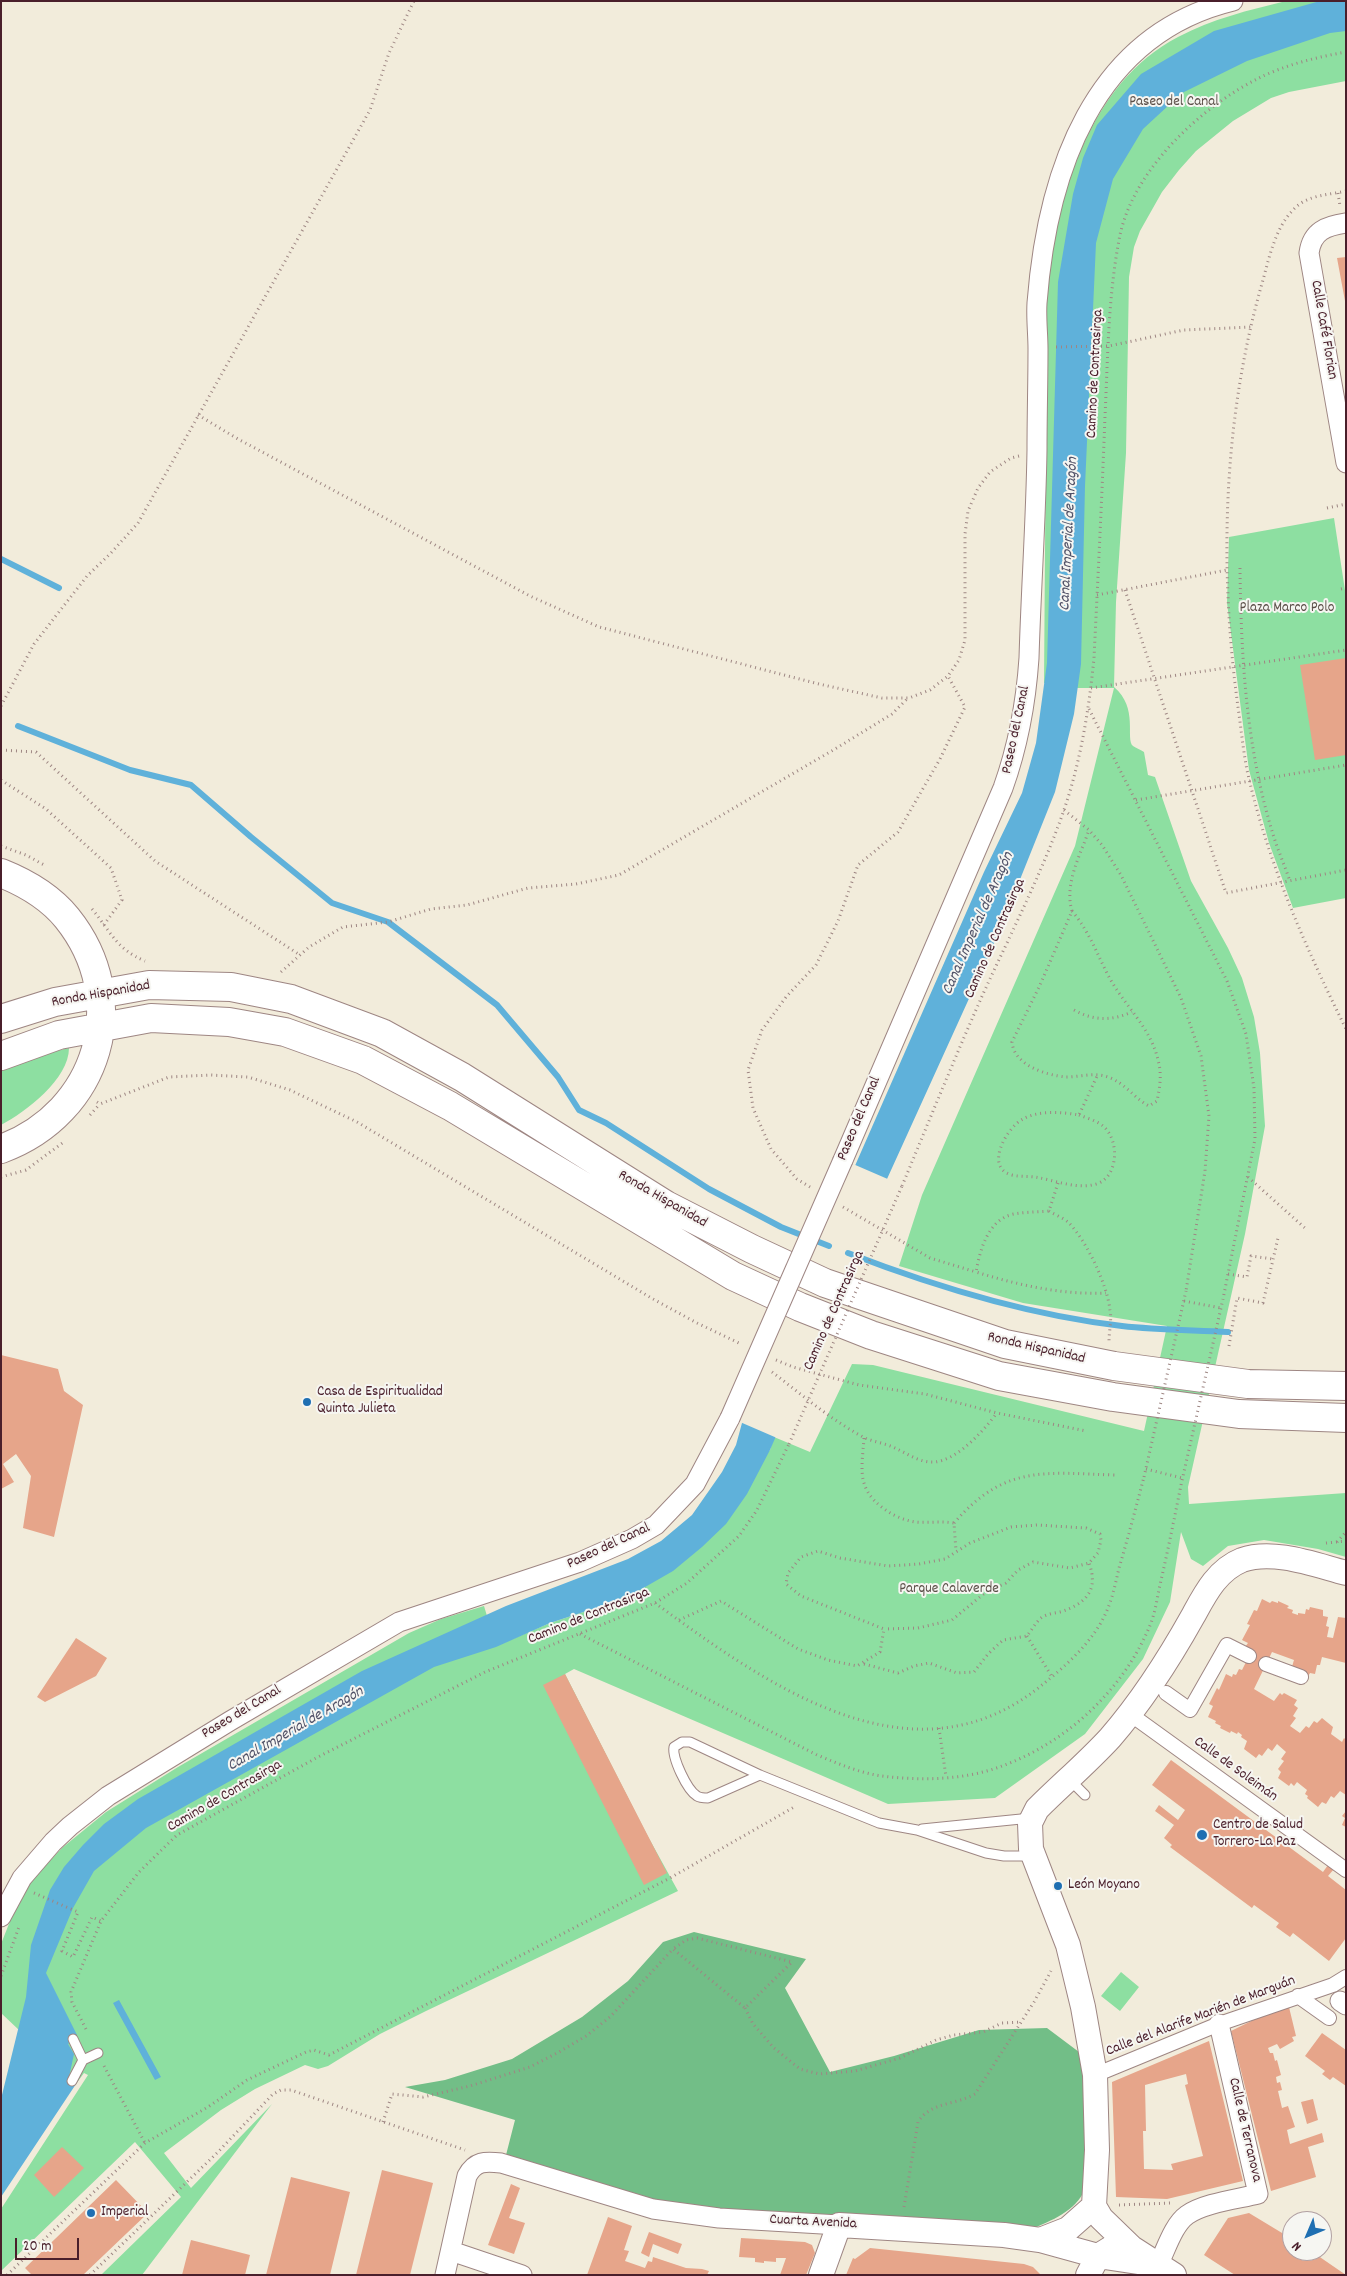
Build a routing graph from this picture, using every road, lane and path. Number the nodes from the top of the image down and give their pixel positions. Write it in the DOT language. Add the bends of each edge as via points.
graph roads {
  1 [pos="414,1"];
  2 [pos="1233,1"];
  3 [pos="1346,52"];
  4 [pos="1346,192"];
  5 [pos="1346,223"];
  6 [pos="1252,327"];
  7 [pos="1109,346"];
  8 [pos="1038,348"];
  9 [pos="198,415"];
  10 [pos="1036,456"];
  11 [pos="1346,463"];
  12 [pos="1346,504"];
  13 [pos="1327,508"];
  14 [pos="1240,568"];
  15 [pos="1227,570"];
  16 [pos="1346,588"];
  17 [pos="1341,589"];
  18 [pos="1125,590"];
  19 [pos="1097,595"];
  20 [pos="1346,650"];
  21 [pos="1243,665"];
  22 [pos="1233,667"];
  23 [pos="948,676"];
  24 [pos="1154,678"];
  25 [pos="1091,688"];
  26 [pos="909,698"];
  27 [pos="1,706"];
  28 [pos="1089,708"];
  29 [pos="1,750"];
  30 [pos="1346,765"];
  31 [pos="1,780"];
  32 [pos="1260,780"];
  33 [pos="1250,781"];
  34 [pos="1192,791"];
  35 [pos="1136,800"];
  36 [pos="1064,810"];
  37 [pos="1089,830"];
  38 [pos="1,846"];
  39 [pos="48,868"];
  40 [pos="1346,870"];
  41 [pos="1,873"];
  42 [pos="1290,881"];
  43 [pos="1281,883"];
  44 [pos="89,905"];
  45 [pos="1072,910"];
  46 [pos="105,925"];
  47 [pos="83,941"];
  48 [pos="300,955"];
  49 [pos="146,961"];
  50 [pos="287,975"];
  51 [pos="100,993"];
  52 [pos="1074,1010"];
  53 [pos="1132,1012"];
  54 [pos="1,1019"];
  55 [pos="100,1027"];
  56 [pos="1346,1029"];
  57 [pos="1,1056"];
  58 [pos="1098,1074"];
  59 [pos="76,1091"];
  60 [pos="1079,1115"];
  61 [pos="1,1149"];
  62 [pos="1248,1177"];
  63 [pos="1058,1182"];
  64 [pos="814,1189"];
  65 [pos="839,1204"];
  66 [pos="1049,1211"];
  67 [pos="1306,1229"];
  68 [pos="1278,1238"];
  69 [pos="1273,1259"];
  70 [pos="856,1271"];
  71 [pos="976,1272"];
  72 [pos="1228,1274"];
  73 [pos="865,1275"];
  74 [pos="1106,1293"];
  75 [pos="1184,1301"];
  76 [pos="1221,1308"];
  77 [pos="732,1341"];
  78 [pos="1099,1341"];
  79 [pos="1109,1343"];
  80 [pos="1118,1344"];
  81 [pos="740,1346"];
  82 [pos="1229,1346"];
  83 [pos="750,1348"];
  84 [pos="1164,1351"];
  85 [pos="1174,1353"];
  86 [pos="767,1356"];
  87 [pos="1201,1357"];
  88 [pos="1211,1358"];
  89 [pos="770,1370"];
  90 [pos="1346,1386"];
  91 [pos="997,1413"];
  92 [pos="1346,1418"];
  93 [pos="1086,1431"];
  94 [pos="864,1438"];
  95 [pos="1146,1469"];
  96 [pos="1116,1475"];
  97 [pos="1182,1478"];
  98 [pos="954,1523"];
  99 [pos="1346,1532"];
  100 [pos="1337,1542"];
  101 [pos="956,1551"];
  102 [pos="1089,1563"];
  103 [pos="1346,1573"];
  104 [pos="655,1603"];
  105 [pos="679,1620"];
  106 [pos="884,1628"];
  107 [pos="579,1634"];
  108 [pos="1027,1636"];
  109 [pos="1249,1656"];
  110 [pos="863,1664"];
  111 [pos="1266,1664"];
  112 [pos="1052,1677"];
  113 [pos="1301,1677"];
  114 [pos="1166,1693"];
  115 [pos="1130,1714"];
  116 [pos="939,1728"];
  117 [pos="760,1774"];
  118 [pos="946,1777"];
  119 [pos="814,1796"];
  120 [pos="1031,1818"];
  121 [pos="917,1830"];
  122 [pos="1033,1856"];
  123 [pos="1346,1870"];
  124 [pos="32,1893"];
  125 [pos="1,1917"];
  126 [pos="22,1921"];
  127 [pos="101,1921"];
  128 [pos="1068,1945"];
  129 [pos="673,1949"];
  130 [pos="1,1976"];
  131 [pos="1346,1976"];
  132 [pos="1298,1996"];
  133 [pos="745,2008"];
  134 [pos="1329,2018"];
  135 [pos="1022,2022"];
  136 [pos="1219,2024"];
  137 [pos="73,2039"];
  138 [pos="98,2053"];
  139 [pos="83,2060"];
  140 [pos="1095,2075"];
  141 [pos="72,2080"];
  142 [pos="383,2122"];
  143 [pos="145,2143"];
  144 [pos="478,2164"];
  145 [pos="1094,2206"];
  146 [pos="839,2224"];
  147 [pos="901,2228"];
  148 [pos="1040,2240"];
  149 [pos="1132,2248"];
  150 [pos="451,2251"];
  151 [pos="1093,2265"];
  152 [pos="1166,2270"];
  153 [pos="7,2275"];
  154 [pos="90,2275"];
  155 [pos="445,2275"];
  156 [pos="522,2275"];
  157 [pos="821,2275"];
  1 -- 9 [label="path" via="389,53 370,110"];
  2 -- 8 [label="street, Paseo del Canal" via="1180,20 1141,45 1097,96 1070,147 1056,186 1041,266 1037,306"];
  3 -- 7 [label="path, Camino de Contrasirga" via="1299,63 1260,77 1228,96 1199,118 1149,172 1130,206 1120,234 1108,321"];
  4 -- 6 [label="path" via="1311,198 1296,207 1283,222 1272,248"];
  5 -- 11 [label="street, Calle Café Florian" via="1320,230 1310,244 1309,253"];
  6 -- 7 [label="path" via="1184,330"];
  6 -- 15 [label="path" via="1238,392 1226,542"];
  7 -- 8 [label="path"];
  7 -- 19 [label="path, Camino de Contrasirga"];
  8 -- 10 [label="street, Paseo del Canal"];
  9 -- 26 [label="path" via="530,596 599,627 819,684 882,698"];
  9 -- 27 [label="path" via="138,523 86,576 34,644"];
  10 -- 23 [label="path" via="1011,458 990,472 978,488 968,511 965,640 959,660"];
  10 -- 125 [label="street, Paseo del Canal, bridge" via="1027,689 1014,757 730,1418 695,1484 656,1525 632,1540 580,1562 399,1622 230,1720 125,1786 70,1826 22,1878"];
  12 -- 13 [label="path"];
  14 -- 21 [label="path"];
  15 -- 18 [label="path"];
  15 -- 22 [label="path"];
  16 -- 17 [label="path"];
  18 -- 19 [label="path"];
  18 -- 24 [label="path"];
  19 -- 25 [label="path, Camino de Contrasirga"];
  20 -- 21 [label="path"];
  21 -- 22 [label="path"];
  21 -- 32 [label="path" via="1245,696"];
  22 -- 24 [label="path"];
  22 -- 33 [label="path"];
  23 -- 26 [label="path" via="930,690"];
  23 -- 64 [label="path" via="964,707 940,759 898,832 858,865 838,921 816,965 786,997 762,1030 748,1070 752,1108 771,1149 797,1179"];
  24 -- 25 [label="path"];
  24 -- 34 [label="path"];
  25 -- 28 [label="path, Camino de Contrasirga"];
  26 -- 48 [label="path" via="892,714 835,749 619,875 576,884 528,888 388,922 343,927"];
  28 -- 35 [label="path"];
  28 -- 36 [label="path, Camino de Contrasirga"];
  29 -- 48 [label="path" via="36,752 155,861"];
  30 -- 32 [label="path"];
  31 -- 46 [label="path" via="46,809 111,868 122,900"];
  32 -- 33 [label="path"];
  32 -- 42 [label="path" via="1272,830"];
  33 -- 34 [label="path"];
  33 -- 43 [label="path"];
  34 -- 35 [label="path"];
  34 -- 43 [label="path" via="1226,893"];
  35 -- 62 [label="path" via="1227,981 1246,1034 1254,1088 1255,1131"];
  36 -- 37 [label="path"];
  36 -- 104 [label="path, Camino de Contrasirga, bridge" via="789,1444 757,1510 717,1558 687,1583"];
  37 -- 45 [label="path" via="1069,886 1068,899"];
  37 -- 75 [label="path, bridge" via="1121,874 1181,998 1202,1056 1208,1116 1205,1171"];
  38 -- 39 [label="path"];
  40 -- 42 [label="path"];
  41 -- 47 [label="highway" via="46,897"];
  42 -- 43 [label="path"];
  43 -- 56 [label="path" via="1316,970"];
  44 -- 46 [label="path"];
  45 -- 53 [label="path" via="1084,925 1109,977"];
  45 -- 58 [label="path" via="1012,1042 1013,1051 1020,1060 1053,1075"];
  46 -- 47 [label="path"];
  46 -- 49 [label="path" via="119,946"];
  47 -- 51 [label="highway"];
  48 -- 50 [label="path" via="278,974"];
  51 -- 54 [label="highway, Ronda Hispanidad" via="55,1002"];
  51 -- 55 [label="highway"];
  51 -- 90 [label="highway, Ronda Hispanidad" via="149,985 231,987 291,999 373,1029 462,1076 666,1205 752,1249 826,1283 1005,1344 1114,1366 1248,1384"];
  52 -- 53 [label="path" via="1085,1016 1109,1020"];
  53 -- 58 [label="path" via="1144,1028 1158,1059 1161,1085 1157,1101 1149,1106 1120,1083"];
  55 -- 57 [label="highway, Ronda Hispanidad" via="59,1035"];
  55 -- 59 [label="highway" via="95,1052"];
  55 -- 92 [label="highway, Ronda Hispanidad" via="151,1018 228,1022 285,1032 363,1060 450,1106 733,1276 871,1335 999,1376 1113,1397 1239,1414"];
  58 -- 60 [label="path"];
  59 -- 61 [label="highway" via="46,1126"];
  59 -- 77 [label="path" via="100,1104 169,1076 210,1075 248,1077 290,1090 357,1122 653,1299"];
  60 -- 63 [label="path" via="1104,1127 1113,1141 1113,1166 1100,1182 1090,1185"];
  60 -- 63 [label="path" via="1057,1112 1024,1118 1014,1125 1000,1152 998,1163 1008,1174"];
  62 -- 67 [label="path"];
  62 -- 72 [label="path"];
  63 -- 66 [label="path"];
  65 -- 71 [label="path" via="930,1258"];
  66 -- 71 [label="path" via="1012,1214 997,1222 979,1254"];
  66 -- 74 [label="path" via="1068,1222 1081,1240"];
  68 -- 69 [label="path"];
  69 -- 72 [label="path" via="1251,1256 1247,1277"];
  69 -- 82 [label="path" via="1262,1303 1237,1298"];
  70 -- 73 [label="path"];
  71 -- 74 [label="path" via="1036,1288"];
  72 -- 76 [label="path, bridge"];
  74 -- 79 [label="path" via="1111,1312"];
  75 -- 76 [label="path"];
  75 -- 95 [label="path, bridge"];
  76 -- 97 [label="path, bridge"];
  77 -- 81 [label="path"];
  77 -- 83 [label="path"];
  78 -- 79 [label="path"];
  79 -- 80 [label="path"];
  84 -- 85 [label="path"];
  86 -- 91 [label="path" via="793,1367 860,1385 925,1394"];
  87 -- 88 [label="path"];
  89 -- 94 [label="path" via="832,1418"];
  91 -- 93 [label="path"];
  91 -- 94 [label="path" via="980,1436 956,1453 935,1462 915,1459 893,1447"];
  94 -- 98 [label="path" via="861,1473 865,1491 876,1503 892,1515 914,1522"];
  95 -- 97 [label="path"];
  95 -- 112 [label="path, bridge" via="1108,1609 1088,1641"];
  96 -- 98 [label="path" via="1047,1472 1024,1476 987,1492"];
  97 -- 118 [label="path, bridge" via="1152,1622 1131,1661 1104,1698 1044,1746 1002,1766"];
  98 -- 101 [label="path"];
  99 -- 100 [label="path"];
  101 -- 102 [label="path" via="1011,1527 1086,1528 1100,1534 1101,1540 1098,1553"];
  101 -- 106 [label="path" via="945,1559 888,1566 818,1551 801,1557 788,1573 786,1584 801,1596"];
  102 -- 106 [label="path" via="1070,1568 1033,1562 1018,1570 1006,1583 986,1592 952,1620 918,1628"];
  102 -- 108 [label="path" via="1091,1591 1082,1602 1042,1617"];
  103 -- 115 [label="street" via="1266,1557 1241,1561 1229,1567 1208,1589 1166,1664"];
  104 -- 105 [label="path"];
  104 -- 107 [label="path, Camino de Contrasirga"];
  105 -- 110 [label="path" via="721,1601 798,1648 828,1660 858,1666"];
  105 -- 116 [label="path" via="757,1675 849,1718 890,1728"];
  106 -- 110 [label="path" via="880,1652"];
  107 -- 118 [label="path" via="818,1756 881,1776"];
  107 -- 127 [label="path, Camino de Contrasirga" via="485,1672 177,1835 138,1872"];
  108 -- 110 [label="path" via="1003,1640 974,1672 957,1673 929,1664 898,1673"];
  108 -- 112 [label="path"];
  109 -- 114 [label="street" via="1227,1646 1190,1710"];
  111 -- 113 [label="street"];
  112 -- 116 [label="path" via="1008,1708 978,1720"];
  115 -- 120 [label="street" via="1098,1751 1077,1787 1037,1809"];
  115 -- 123 [label="street, Calle de Soleimán"];
  116 -- 118 [label="path"];
  117 -- 117 [label="lane" via="690,1742 674,1747 674,1757 689,1790 701,1798 708,1798"];
  117 -- 119 [label="lane"];
  119 -- 121 [label="lane" via="879,1822"];
  119 -- 143 [label="path" via="670,1878 329,2055 314,2050 306,2052 247,2080"];
  120 -- 121 [label="lane"];
  120 -- 122 [label="street"];
  121 -- 122 [label="lane" via="986,1853"];
  122 -- 128 [label="street"];
  124 -- 127 [label="path" via="78,1912 62,1951 73,1957 92,1917"];
  126 -- 130 [label="path"];
  127 -- 138 [label="path, Camino de Contrasirga" via="71,1992 72,2002"];
  128 -- 135 [label="path"];
  128 -- 140 [label="street"];
  129 -- 133 [label="path"];
  129 -- 133 [label="path" via="686,1940 697,1938 792,1962"];
  129 -- 142 [label="path" via="610,2017 586,2036 530,2067 470,2086 423,2097 392,2094"];
  131 -- 132 [label="street, Calle del Alarife Marién de Marguán" via="1333,1985"];
  132 -- 134 [label="street"];
  132 -- 136 [label="street, Calle del Alarife Marién de Marguán"];
  133 -- 135 [label="path" via="753,2024 774,2048 800,2069 819,2074 855,2071 900,2058 936,2040 983,2032 1002,2023"];
  135 -- 147 [label="path" via="975,2094 923,2113 918,2122"];
  136 -- 140 [label="street, Calle del Alarife Marién de Marguán"];
  136 -- 152 [label="street, Calle de Terranova" via="1258,2194 1187,2215 1177,2226"];
  137 -- 139 [label="lane"];
  138 -- 139 [label="lane"];
  138 -- 143 [label="path, Camino de Contrasirga"];
  139 -- 141 [label="lane"];
  140 -- 145 [label="street" via="1097,2150"];
  142 -- 144 [label="path" via="460,2147"];
  142 -- 154 [label="path" via="291,2090 273,2094 217,2153"];
  143 -- 153 [label="path"];
  144 -- 146 [label="street, Cuarta Avenida" via="506,2164 653,2209 719,2218"];
  144 -- 150 [label="street" via="467,2176"];
  145 -- 148 [label="street" via="1068,2229"];
  145 -- 149 [label="street" via="1101,2218"];
  146 -- 147 [label="street, Cuarta Avenida"];
  146 -- 157 [label="street"];
  147 -- 148 [label="street, Cuarta Avenida"];
  148 -- 151 [label="street, Cuarta Avenida"];
  149 -- 151 [label="street" via="1116,2246"];
  149 -- 152 [label="street"];
  150 -- 155 [label="street"];
  150 -- 156 [label="street"];
  151 -- 152 [label="street, Cuarta Avenida"];
}
